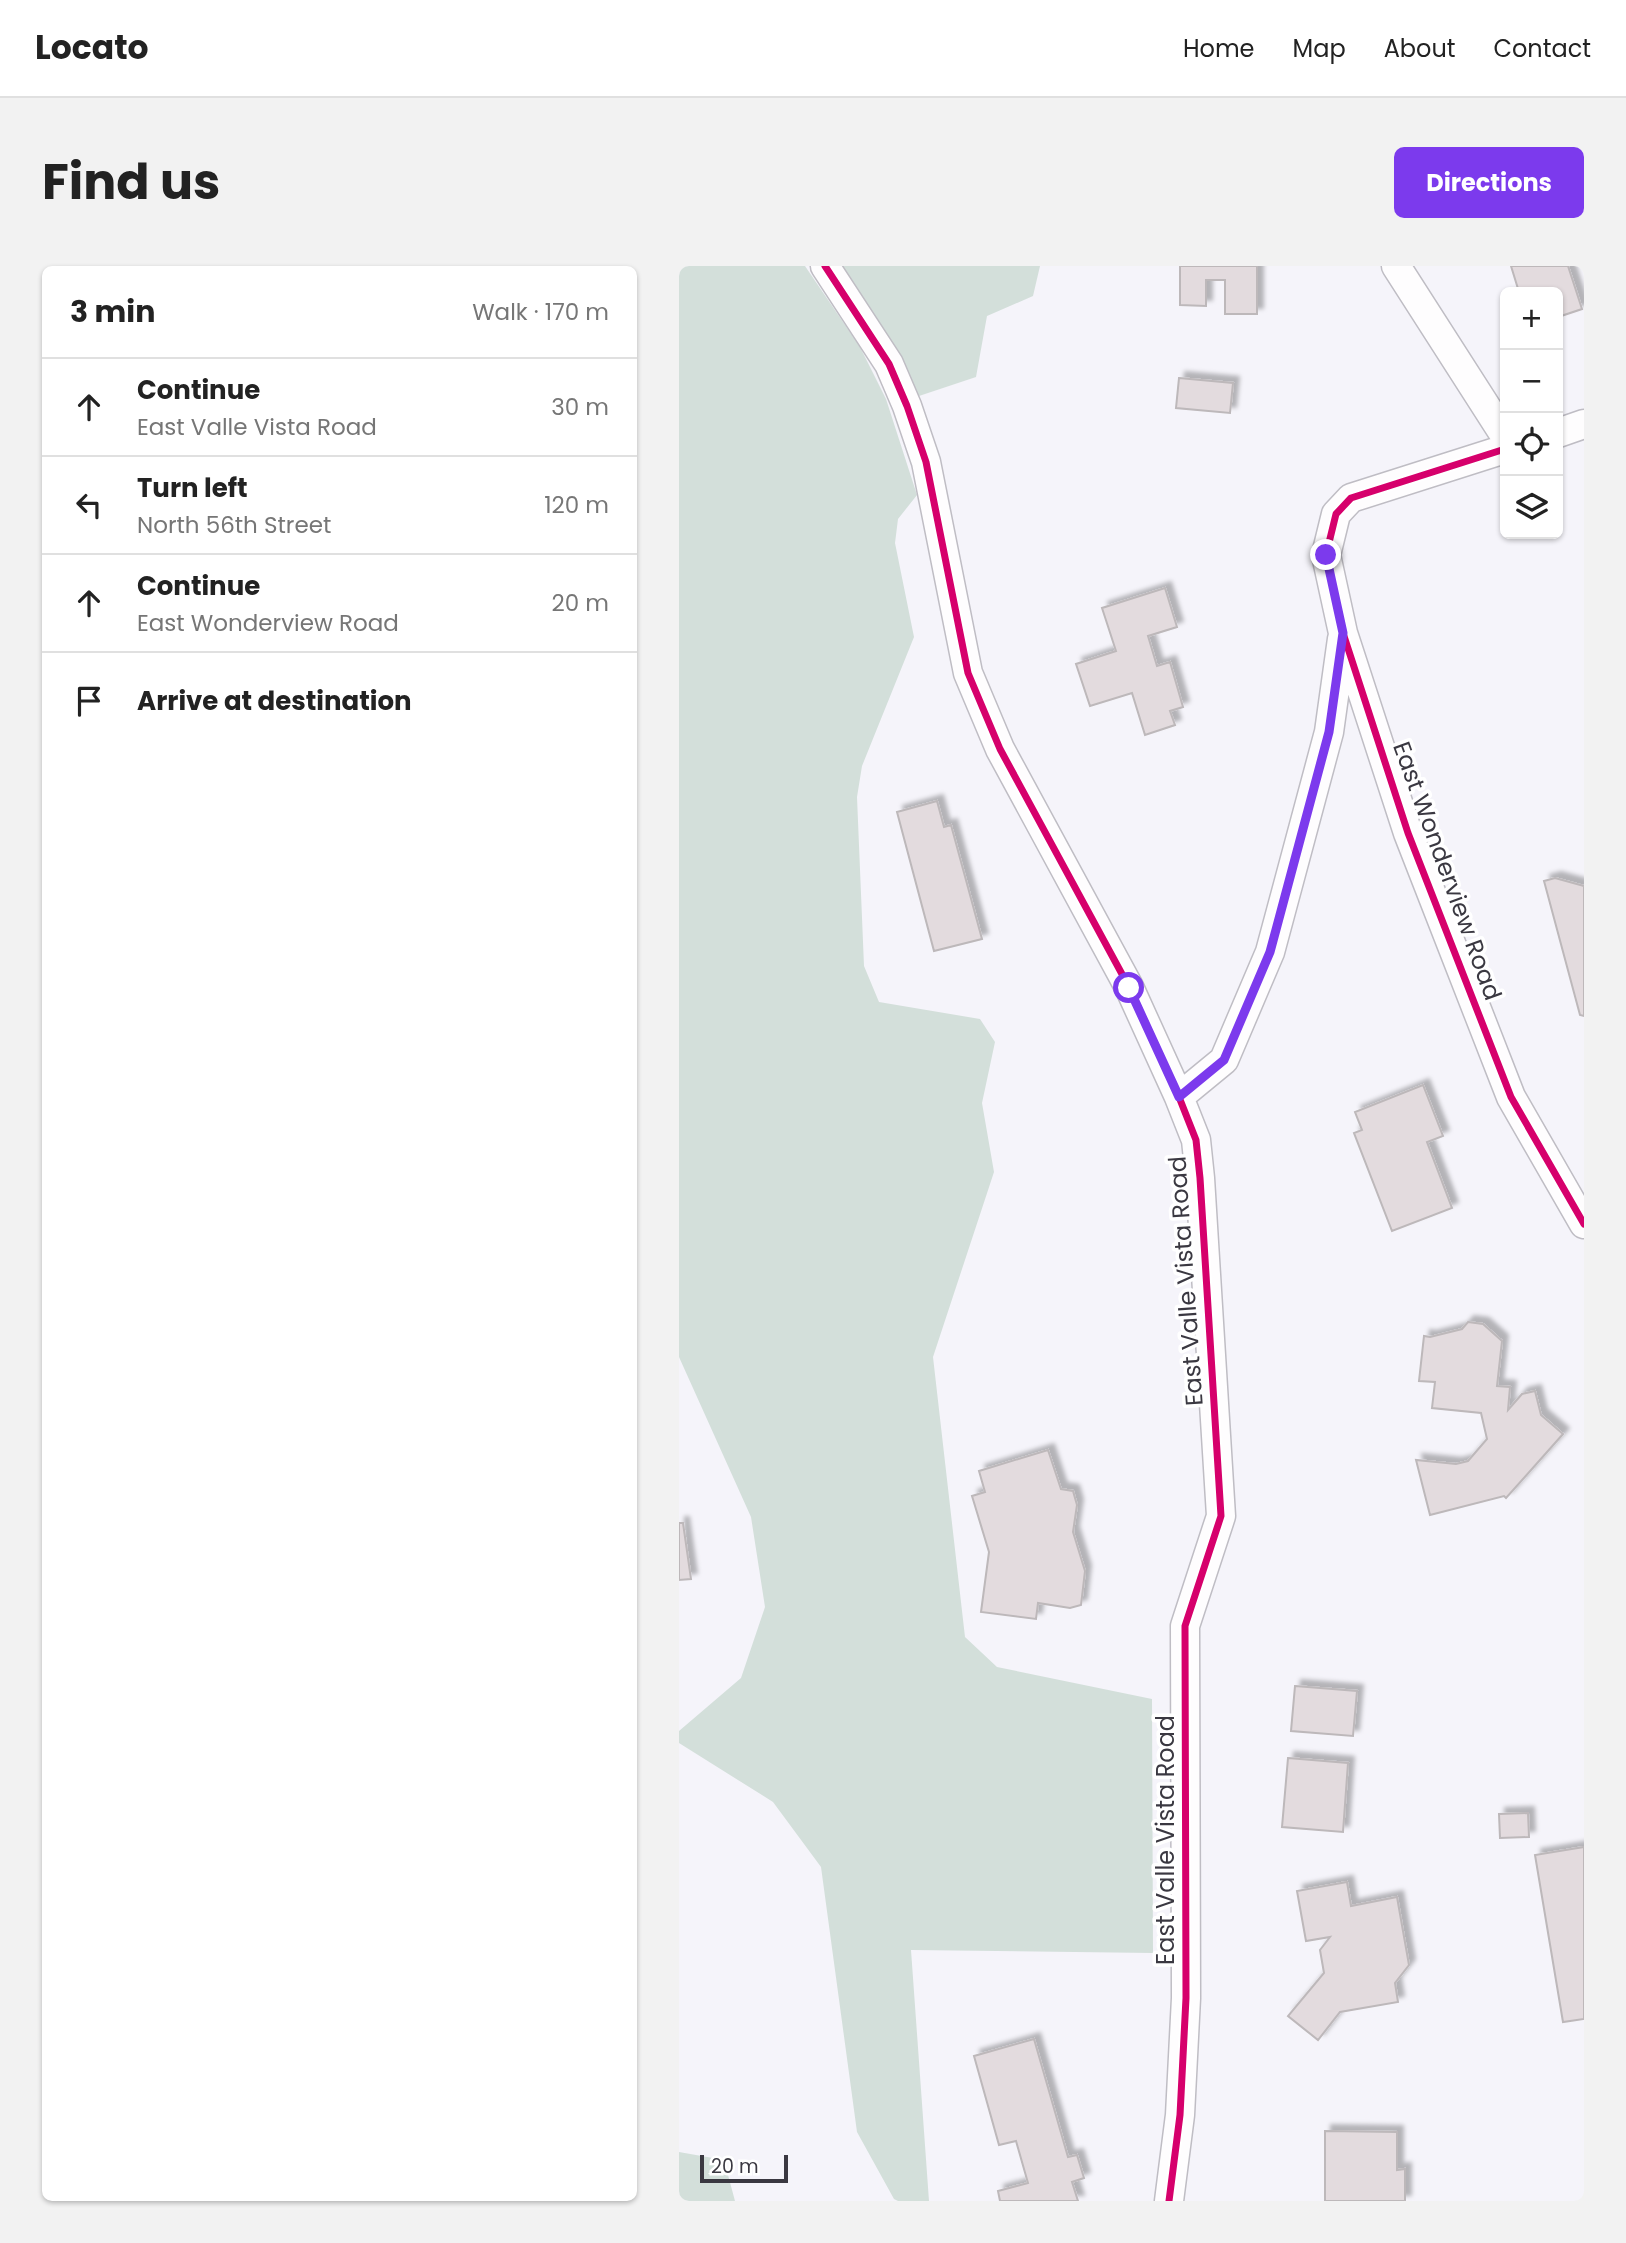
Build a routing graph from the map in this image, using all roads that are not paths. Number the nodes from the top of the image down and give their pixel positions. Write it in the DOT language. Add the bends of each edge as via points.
graph roads {
  1 [pos="825,266"];
  2 [pos="1396,266"];
  3 [pos="1584,424"];
  4 [pos="1500,428"];
  5 [pos="1563,430"];
  6 [pos="1500,451"];
  7 [pos="1343,633"];
  8 [pos="1179,1097"];
  9 [pos="1584,1224"];
  10 [pos="1169,2201"];
  1 -- 8 [label="street, East Valle Vista Road" via="889,364 907,406 926,462 968,673 1000,748 1129,988"];
  2 -- 4 [label="street"];
  3 -- 5 [label="street"];
  6 -- 7 [label="street, East Wonderview Road" via="1350,498 1336,514 1326,555"];
  7 -- 8 [label="street" via="1329,732 1270,952 1224,1060"];
  7 -- 9 [label="street, East Wonderview Road" via="1408,833 1511,1097"];
  8 -- 10 [label="street, East Valle Vista Road" via="1196,1140 1200,1178 1221,1516 1185,1626 1186,1998 1180,2115"];
}
